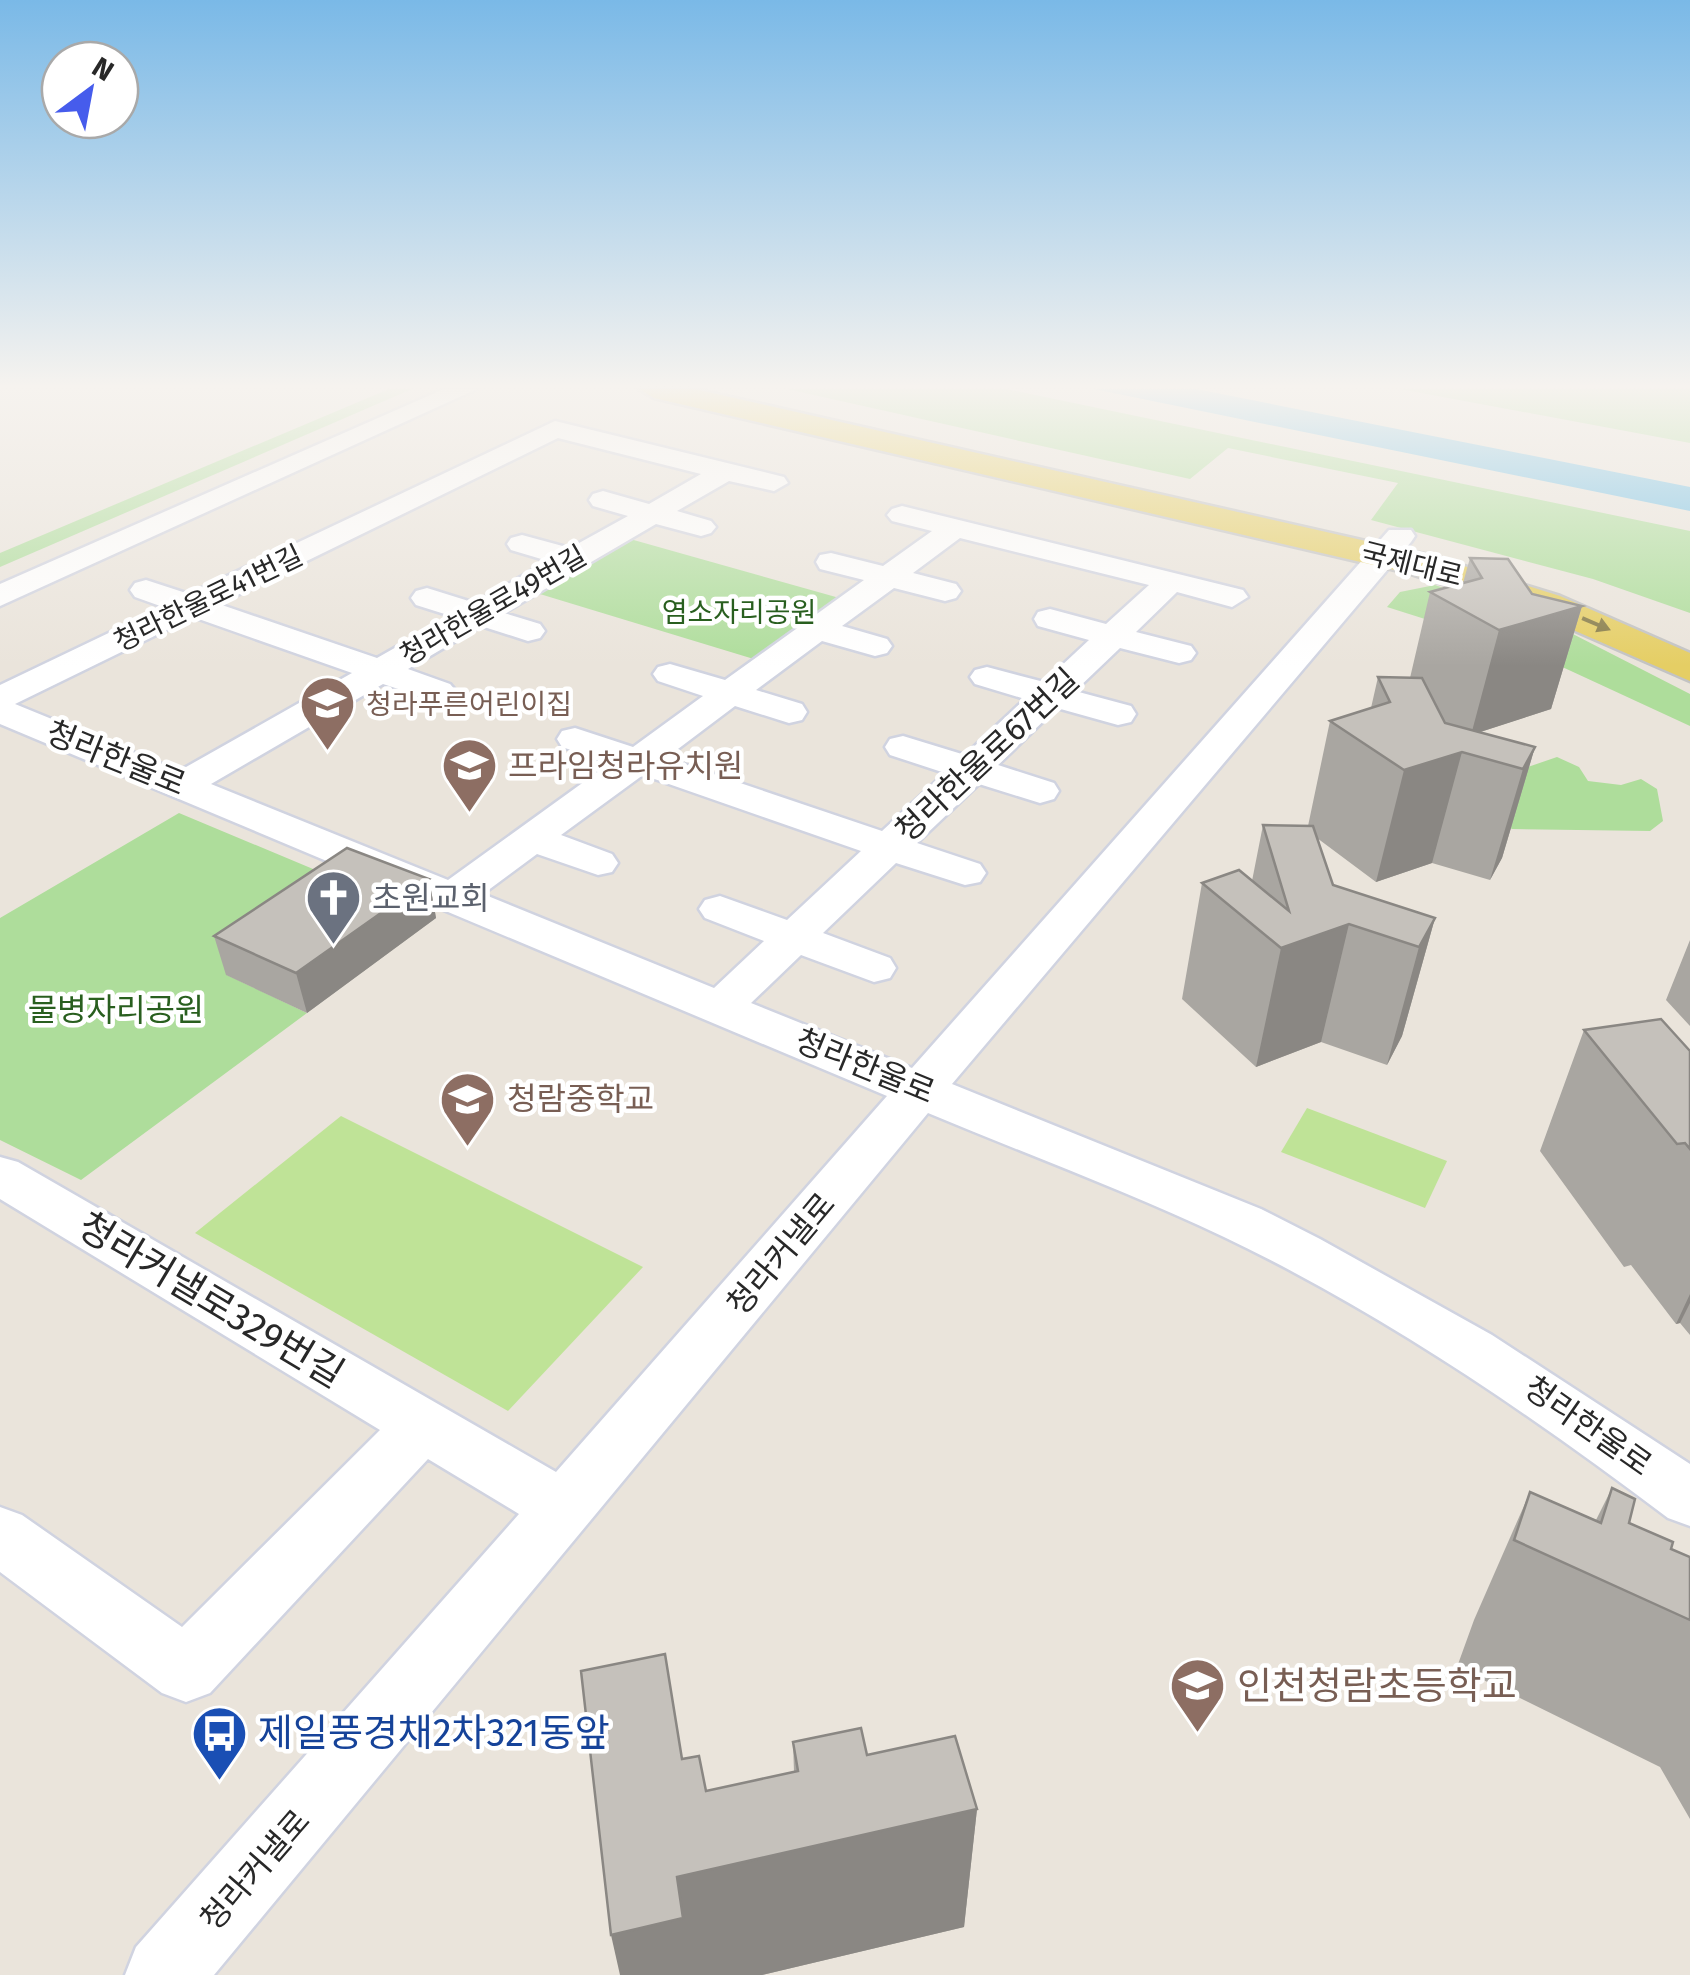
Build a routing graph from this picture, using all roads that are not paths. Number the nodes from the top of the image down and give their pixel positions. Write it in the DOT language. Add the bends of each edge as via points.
graph roads {
  1 [pos="259,481"];
  2 [pos="448,481"];
  3 [pos="710,481"];
  4 [pos="766,481"];
  5 [pos="1087,481"];
  6 [pos="1123,481"];
  7 [pos="774,483"];
  8 [pos="352,494"];
  9 [pos="603,500"];
  10 [pos="395,507"];
  11 [pos="653,514"];
  12 [pos="902,515"];
  13 [pos="443,520"];
  14 [pos="702,527"];
  15 [pos="955,528"];
  16 [pos="252,542"];
  17 [pos="522,544"];
  18 [pos="1392,546"];
  19 [pos="294,556"];
  20 [pos="574,559"];
  21 [pos="831,562"];
  22 [pos="343,571"];
  23 [pos="889,577"];
  24 [pos="1171,581"];
  25 [pos="146,590"];
  26 [pos="945,592"];
  27 [pos="0,596"];
  28 [pos="1232,597"];
  29 [pos="427,598"];
  30 [pos="192,606"];
  31 [pos="477,614"];
  32 [pos="1050,619"];
  33 [pos="817,629"];
  34 [pos="528,630"];
  35 [pos="1690,634"];
  36 [pos="1114,636"];
  37 [pos="29,646"];
  38 [pos="875,646"];
  39 [pos="1179,653"];
  40 [pos="74,662"];
  41 [pos="1690,668"];
  42 [pos="380,670"];
  43 [pos="670,674"];
  44 [pos="987,677"];
  45 [pos="438,690"];
  46 [pos="730,693"];
  47 [pos="1050,695"];
  48 [pos="0,698"];
  49 [pos="0,711"];
  50 [pos="789,712"];
  51 [pos="1118,714"];
  52 [pos="575,739"];
  53 [pos="903,747"];
  54 [pos="637,760"];
  55 [pos="973,768"];
  56 [pos="182,784"];
  57 [pos="1040,790"];
  58 [pos="532,838"];
  59 [pos="890,847"];
  60 [pos="598,863"];
  61 [pos="965,873"];
  62 [pos="452,896"];
  63 [pos="720,909"];
  64 [pos="794,938"];
  65 [pos="874,968"];
  66 [pos="721,1006"];
  67 [pos="920,1089"];
  68 [pos="0,1175"];
  69 [pos="423,1425"];
  70 [pos="1690,1498"];
  71 [pos="564,1509"];
  72 [pos="0,1535"];
  73 [pos="164,1975"];
  1 -- 27 [label="street"];
  2 -- 10 [label="street, 청라한울로41번길"];
  3 -- 11 [label="street, 청라한울로49번길"];
  4 -- 7 [label="street"];
  5 -- 18 [label="main road, 국제대로"];
  6 -- 18 [label="main road, 국제대로"];
  8 -- 10 [label="street"];
  9 -- 11 [label="street"];
  10 -- 13 [label="street"];
  10 -- 19 [label="street, 청라한울로41번길"];
  11 -- 14 [label="street"];
  11 -- 20 [label="street, 청라한울로49번길"];
  12 -- 15 [label="street"];
  15 -- 23 [label="street"];
  15 -- 24 [label="street"];
  16 -- 19 [label="street"];
  17 -- 20 [label="street"];
  18 -- 35 [label="main road, 국제대로" via="1545,578"];
  18 -- 41 [label="main road, 국제대로, one-way"];
  18 -- 67 [label="street, 청라커낼로"];
  19 -- 22 [label="street"];
  19 -- 30 [label="street, 청라한울로41번길"];
  20 -- 31 [label="street, 청라한울로49번길"];
  21 -- 23 [label="street"];
  23 -- 26 [label="street"];
  23 -- 33 [label="street"];
  24 -- 28 [label="street"];
  24 -- 36 [label="street, 청라한울로67번길"];
  25 -- 30 [label="street"];
  29 -- 31 [label="street"];
  30 -- 40 [label="street, 청라한울로41번길"];
  30 -- 42 [label="street"];
  31 -- 34 [label="street"];
  31 -- 42 [label="street, 청라한울로49번길"];
  32 -- 36 [label="street"];
  33 -- 38 [label="street"];
  33 -- 46 [label="street"];
  36 -- 39 [label="street"];
  36 -- 47 [label="street, 청라한울로67번길"];
  37 -- 40 [label="street"];
  40 -- 48 [label="street, 청라한울로41번길"];
  42 -- 45 [label="street"];
  42 -- 56 [label="street, 청라한울로49번길"];
  43 -- 46 [label="street"];
  44 -- 47 [label="street"];
  46 -- 50 [label="street"];
  46 -- 54 [label="street"];
  47 -- 51 [label="street"];
  47 -- 55 [label="street, 청라한울로67번길"];
  49 -- 56 [label="street, 청라한울로"];
  52 -- 54 [label="street"];
  53 -- 55 [label="street"];
  54 -- 58 [label="street"];
  54 -- 59 [label="street"];
  55 -- 57 [label="street"];
  55 -- 59 [label="street, 청라한울로67번길"];
  56 -- 62 [label="street, 청라한울로"];
  58 -- 60 [label="street"];
  58 -- 62 [label="street"];
  59 -- 61 [label="street"];
  59 -- 64 [label="street, 청라한울로67번길"];
  62 -- 66 [label="street, 청라한울로"];
  63 -- 64 [label="street"];
  64 -- 65 [label="street"];
  64 -- 66 [label="street, 청라한울로67번길"];
  66 -- 67 [label="street, 청라한울로"];
  67 -- 70 [label="street, 청라한울로" via="1164,1188 1316,1261 1502,1367"];
  67 -- 71 [label="street, 청라커낼로"];
  68 -- 69 [label="street, 청라커낼로329번길"];
  69 -- 71 [label="street, 청라커낼로329번길"];
  69 -- 72 [label="street" via="186,1670"];
  71 -- 73 [label="street, 청라커낼로"];
}
